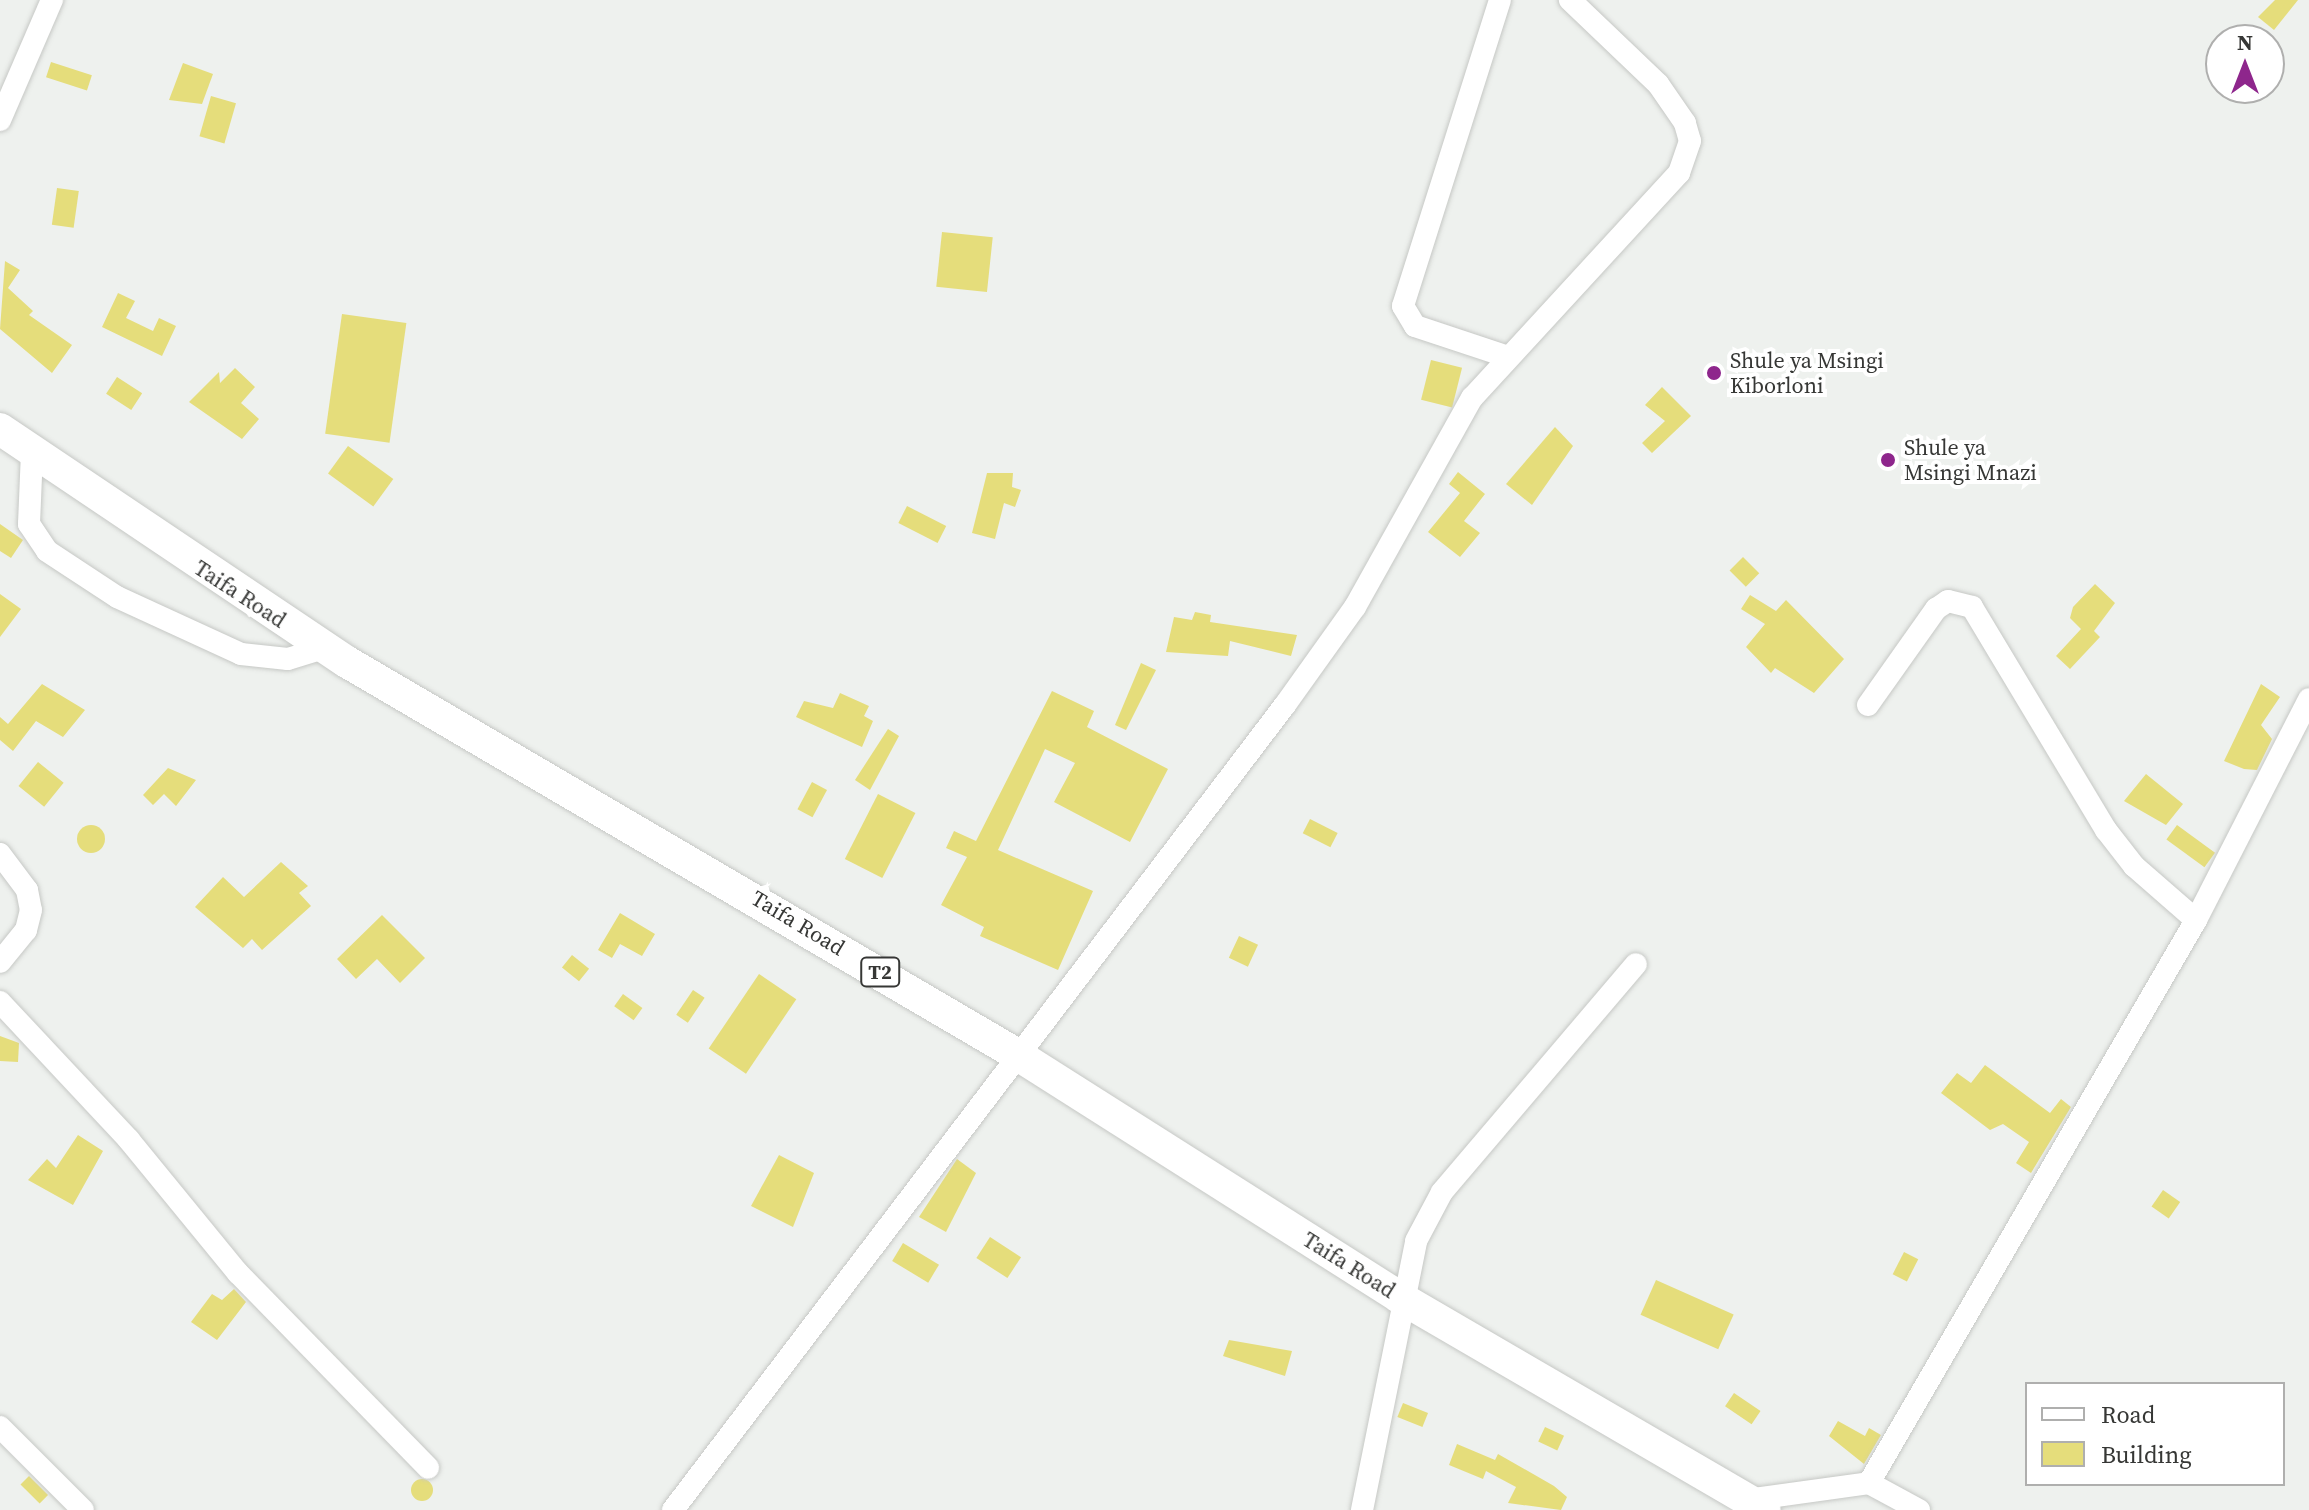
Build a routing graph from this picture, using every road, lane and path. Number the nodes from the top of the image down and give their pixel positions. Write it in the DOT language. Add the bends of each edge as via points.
graph roads {
  1 [pos="52,0"];
  2 [pos="1500,0"];
  3 [pos="1570,0"];
  4 [pos="0,120"];
  5 [pos="1508,357"];
  6 [pos="0,429"];
  7 [pos="32,452"];
  8 [pos="325,648"];
  9 [pos="2309,699"];
  10 [pos="1868,705"];
  11 [pos="0,854"];
  12 [pos="2196,920"];
  13 [pos="0,962"];
  14 [pos="1636,964"];
  15 [pos="0,1002"];
  16 [pos="1018,1055"];
  17 [pos="1399,1297"];
  18 [pos="0,1427"];
  19 [pos="428,1468"];
  20 [pos="1869,1483"];
  21 [pos="1756,1505"];
  22 [pos="83,1510"];
  23 [pos="673,1510"];
  24 [pos="1362,1510"];
  25 [pos="1919,1510"];
  1 -- 4 [label="street"];
  2 -- 5 [label="street" via="1403,306 1415,326"];
  3 -- 5 [label="street" via="1658,84 1685,123 1687,159"];
  5 -- 16 [label="street" via="1472,398 1355,607"];
  6 -- 7 [label="highway, Taifa Road / T2"];
  7 -- 8 [label="highway, Taifa Road / T2"];
  7 -- 8 [label="street" via="29,524 47,551 117,597 241,654 288,659"];
  8 -- 16 [label="highway, Taifa Road / T2"];
  9 -- 12 [label="street"];
  10 -- 12 [label="street" via="1936,609 1948,601 1972,607 2106,830 2134,866"];
  11 -- 13 [label="street" via="27,890 31,910 26,930"];
  12 -- 20 [label="street"];
  14 -- 17 [label="street" via="1442,1192 1416,1241"];
  15 -- 19 [label="street" via="238,1273"];
  16 -- 17 [label="highway, Taifa Road / T2"];
  16 -- 23 [label="street"];
  17 -- 21 [label="highway, Taifa Road / T2"];
  17 -- 24 [label="street"];
  18 -- 22 [label="street"];
  20 -- 21 [label="street"];
  20 -- 25 [label="street"];
}
